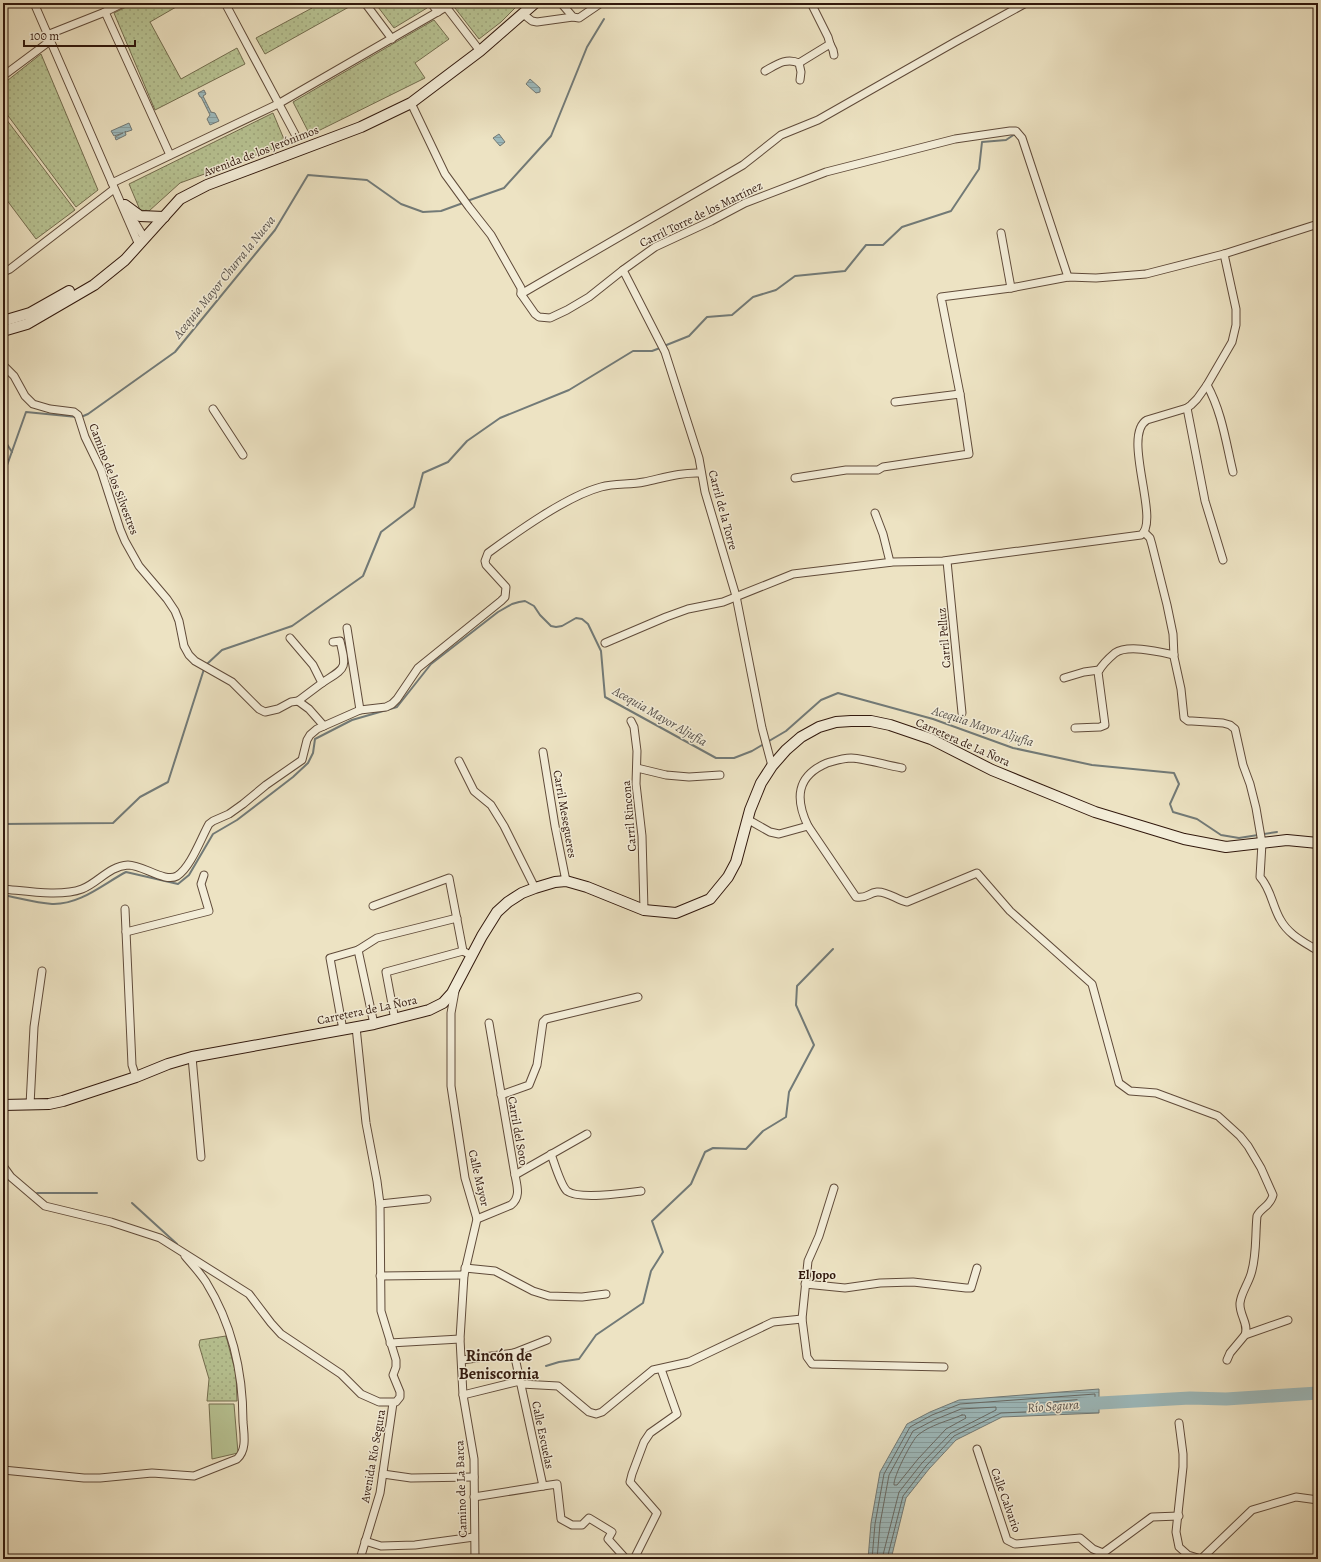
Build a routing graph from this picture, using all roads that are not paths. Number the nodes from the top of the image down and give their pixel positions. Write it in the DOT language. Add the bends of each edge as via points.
graph roads {
  1 [pos="34,3"];
  2 [pos="123,3"];
  3 [pos="225,3"];
  4 [pos="365,3"];
  5 [pos="431,3"];
  6 [pos="535,3"];
  7 [pos="561,3"];
  8 [pos="811,3"];
  9 [pos="1026,3"];
  10 [pos="448,4"];
  11 [pos="599,4"];
  12 [pos="105,12"];
  13 [pos="438,12"];
  14 [pos="523,14"];
  15 [pos="573,17"];
  16 [pos="48,38"];
  17 [pos="392,39"];
  18 [pos="830,44"];
  19 [pos="480,51"];
  20 [pos="834,55"];
  21 [pos="799,63"];
  22 [pos="765,71"];
  23 [pos="3,76"];
  24 [pos="800,80"];
  25 [pos="411,103"];
  26 [pos="278,104"];
  27 [pos="296,136"];
  28 [pos="170,155"];
  29 [pos="113,186"];
  30 [pos="121,202"];
  31 [pos="164,217"];
  32 [pos="1318,224"];
  33 [pos="1001,233"];
  34 [pos="142,242"];
  35 [pos="1224,254"];
  36 [pos="120,264"];
  37 [pos="623,270"];
  38 [pos="3,272"];
  39 [pos="1068,277"];
  40 [pos="1011,288"];
  41 [pos="521,294"];
  42 [pos="3,320"];
  43 [pos="3,332"];
  44 [pos="3,365"];
  45 [pos="1207,385"];
  46 [pos="960,394"];
  47 [pos="895,402"];
  48 [pos="1187,408"];
  49 [pos="213,409"];
  50 [pos="243,455"];
  51 [pos="1233,472"];
  52 [pos="701,473"];
  53 [pos="795,478"];
  54 [pos="875,513"];
  55 [pos="1144,532"];
  56 [pos="1223,560"];
  57 [pos="947,561"];
  58 [pos="890,562"];
  59 [pos="736,596"];
  60 [pos="347,628"];
  61 [pos="290,638"];
  62 [pos="333,642"];
  63 [pos="605,643"];
  64 [pos="1174,655"];
  65 [pos="1099,670"];
  66 [pos="1064,678"];
  67 [pos="322,683"];
  68 [pos="298,701"];
  69 [pos="360,710"];
  70 [pos="962,713"];
  71 [pos="631,721"];
  72 [pos="324,726"];
  73 [pos="1075,728"];
  74 [pos="543,752"];
  75 [pos="459,761"];
  76 [pos="772,766"];
  77 [pos="637,768"];
  78 [pos="902,768"];
  79 [pos="720,774"];
  80 [pos="748,819"];
  81 [pos="808,826"];
  82 [pos="1260,837"];
  83 [pos="1318,843"];
  84 [pos="204,875"];
  85 [pos="566,880"];
  86 [pos="534,888"];
  87 [pos="3,889"];
  88 [pos="373,906"];
  89 [pos="125,909"];
  90 [pos="644,910"];
  91 [pos="457,918"];
  92 [pos="126,932"];
  93 [pos="1315,949"];
  94 [pos="358,950"];
  95 [pos="467,953"];
  96 [pos="42,971"];
  97 [pos="459,981"];
  98 [pos="638,997"];
  99 [pos="429,1010"];
  100 [pos="451,1013"];
  101 [pos="395,1020"];
  102 [pos="489,1023"];
  103 [pos="374,1024"];
  104 [pos="356,1027"];
  105 [pos="343,1030"];
  106 [pos="192,1057"];
  107 [pos="136,1077"];
  108 [pos="500,1095"];
  109 [pos="3,1105"];
  110 [pos="30,1105"];
  111 [pos="587,1134"];
  112 [pos="551,1154"];
  113 [pos="201,1157"];
  114 [pos="3,1166"];
  115 [pos="515,1175"];
  116 [pos="834,1188"];
  117 [pos="641,1191"];
  118 [pos="427,1199"];
  119 [pos="380,1204"];
  120 [pos="477,1218"];
  121 [pos="181,1252"];
  122 [pos="977,1268"];
  123 [pos="464,1272"];
  124 [pos="380,1276"];
  125 [pos="805,1284"];
  126 [pos="606,1294"];
  127 [pos="802,1319"];
  128 [pos="1288,1320"];
  129 [pos="1245,1335"];
  130 [pos="460,1339"];
  131 [pos="547,1340"];
  132 [pos="390,1343"];
  133 [pos="514,1353"];
  134 [pos="462,1360"];
  135 [pos="1227,1360"];
  136 [pos="944,1367"];
  137 [pos="661,1369"];
  138 [pos="520,1382"];
  139 [pos="463,1395"];
  140 [pos="393,1403"];
  141 [pos="1179,1422"];
  142 [pos="977,1449"];
  143 [pos="3,1470"];
  144 [pos="383,1474"];
  145 [pos="474,1477"];
  146 [pos="543,1486"];
  147 [pos="474,1497"];
  148 [pos="1318,1500"];
  149 [pos="1179,1516"];
  150 [pos="474,1537"];
  151 [pos="365,1541"];
  152 [pos="360,1559"];
  153 [pos="475,1559"];
  154 [pos="626,1559"];
  155 [pos="634,1559"];
  156 [pos="1201,1559"];
  1 -- 16 [label="street"];
  2 -- 12 [label="street"];
  3 -- 26 [label="street"];
  4 -- 17 [label="street"];
  5 -- 13 [label="street"];
  6 -- 14 [label="main road, Avenida de los Jerónimos"];
  7 -- 15 [label="street"];
  8 -- 18 [label="street"];
  9 -- 41 [label="street" via="818,120 781,134 743,165"];
  10 -- 13 [label="street"];
  10 -- 19 [label="street"];
  11 -- 15 [label="street" via="580,18"];
  12 -- 16 [label="street"];
  12 -- 28 [label="street"];
  13 -- 17 [label="street"];
  14 -- 15 [label="street" via="537,22"];
  14 -- 19 [label="main road, Avenida de los Jerónimos"];
  16 -- 23 [label="street"];
  16 -- 29 [label="street"];
  17 -- 26 [label="street"];
  18 -- 20 [label="street"];
  18 -- 21 [label="street"];
  19 -- 25 [label="main road, Avenida de los Jerónimos"];
  21 -- 22 [label="street" via="784,60"];
  21 -- 24 [label="street"];
  25 -- 31 [label="main road, Avenida de los Jerónimos" via="361,127 207,184 180,199"];
  25 -- 41 [label="street, Carril Torre de los Martínez" via="445,174 491,235 521,288"];
  26 -- 27 [label="street"];
  26 -- 28 [label="street"];
  28 -- 29 [label="street"];
  29 -- 30 [label="street"];
  29 -- 38 [label="street"];
  30 -- 31 [label="main road" via="140,216"];
  30 -- 34 [label="street"];
  31 -- 34 [label="main road, Avenida de los Jerónimos"];
  32 -- 35 [label="street"];
  33 -- 40 [label="street"];
  34 -- 36 [label="main road, Avenida de los Jerónimos"];
  35 -- 39 [label="street" via="1146,274 1096,278"];
  35 -- 45 [label="street" via="1236,309 1235,333"];
  36 -- 42 [label="main road" via="30,313"];
  36 -- 43 [label="main road, Avenida de los Jerónimos" via="94,285 27,324"];
  37 -- 39 [label="street, Carril Torre de los Martínez" via="655,247 745,202 813,176 955,139 1016,131 1022,138"];
  37 -- 41 [label="street, Carril Torre de los Martínez" via="589,297 550,318 535,314"];
  37 -- 52 [label="street, Carril de la Torre" via="665,352 699,458"];
  39 -- 40 [label="street"];
  40 -- 46 [label="street" via="941,297"];
  44 -- 68 [label="street, Camino de los Silvestres" via="14,376 25,396 33,404 74,412 79,417 85,437 103,474 125,541 139,566 175,612 189,655 232,682 265,712"];
  45 -- 48 [label="street"];
  45 -- 51 [label="street" via="1219,413"];
  46 -- 47 [label="street"];
  46 -- 53 [label="street" via="969,454 883,466 878,470 846,470"];
  48 -- 55 [label="street" via="1147,420 1140,426 1138,452 1147,518"];
  48 -- 56 [label="street" via="1205,501"];
  49 -- 50 [label="street"];
  52 -- 59 [label="street, Carril de la Torre"];
  52 -- 69 [label="street" via="600,487 553,509 488,553 486,565 506,587 505,596 418,668 392,704"];
  54 -- 58 [label="street"];
  55 -- 57 [label="street" via="1136,537"];
  55 -- 64 [label="street" via="1150,538 1167,605"];
  57 -- 58 [label="street"];
  57 -- 70 [label="street, Carril Pelluz"];
  58 -- 59 [label="street" via="793,574"];
  59 -- 63 [label="street" via="723,602 666,616"];
  59 -- 76 [label="street, Carril de la Torre"];
  60 -- 69 [label="street"];
  61 -- 67 [label="street" via="313,665"];
  62 -- 67 [label="street" via="340,641 344,660 341,670"];
  64 -- 65 [label="street" via="1146,650 1122,650"];
  64 -- 82 [label="street" via="1186,720 1223,723 1235,729 1253,795"];
  65 -- 66 [label="street"];
  65 -- 73 [label="street" via="1105,725 1100,728"];
  67 -- 68 [label="street"];
  68 -- 72 [label="street"];
  69 -- 72 [label="street"];
  71 -- 77 [label="street, Carril Rincona" via="634,727"];
  72 -- 87 [label="street" via="310,734 302,760 266,784 229,814 209,824 192,857 178,875 168,878 144,868 128,865 116,867 83,889 70,893"];
  74 -- 85 [label="street, Carril Mesegueres"];
  75 -- 86 [label="street" via="474,791 491,806 504,826"];
  76 -- 80 [label="main road, Carretera de La Ñora" via="761,782"];
  76 -- 82 [label="main road, Carretera de La Ñora" via="801,737 819,728 836,722 871,721 931,739 992,770 1095,812 1184,839 1226,847"];
  77 -- 79 [label="street" via="689,777"];
  77 -- 90 [label="street, Carril Rincona" via="636,784 644,866"];
  78 -- 81 [label="street" via="850,758 834,761 812,771 804,780 801,790 802,813"];
  80 -- 81 [label="street" via="770,832 779,834"];
  80 -- 90 [label="main road, Carretera de La Ñora" via="736,862 728,877 710,899 676,913"];
  81 -- 129 [label="street" via="856,897 864,898 877,892 907,902 977,873 1010,911 1092,984 1120,1083 1130,1091 1156,1093 1218,1116 1240,1136 1258,1162 1273,1195 1269,1205 1257,1216 1255,1254 1251,1274 1240,1302 1247,1326"];
  82 -- 83 [label="main road, Carretera de La Ñora"];
  82 -- 93 [label="street" via="1260,877 1266,884 1280,919 1291,934"];
  84 -- 92 [label="street" via="201,884 209,911"];
  85 -- 86 [label="main road, Carretera de La Ñora"];
  85 -- 90 [label="main road, Carretera de La Ñora"];
  86 -- 95 [label="main road, Carretera de La Ñora" via="508,902 497,912 482,936"];
  88 -- 91 [label="street" via="449,878"];
  89 -- 92 [label="street"];
  91 -- 94 [label="street" via="377,938"];
  91 -- 95 [label="street"];
  92 -- 107 [label="street" via="132,1065"];
  94 -- 103 [label="street"];
  94 -- 105 [label="street" via="330,958"];
  95 -- 97 [label="main road, Carretera de La Ñora"];
  95 -- 101 [label="street" via="386,972"];
  96 -- 110 [label="street" via="34,1027"];
  97 -- 99 [label="main road, Carretera de La Ñora" via="447,999"];
  97 -- 100 [label="street, Calle Mayor"];
  98 -- 108 [label="street" via="546,1018 543,1022 537,1065 529,1085"];
  99 -- 100 [label="street" via="445,1008"];
  99 -- 101 [label="main road, Carretera de La Ñora"];
  100 -- 120 [label="street, Calle Mayor" via="451,1086 465,1178"];
  101 -- 103 [label="main road, Carretera de La Ñora"];
  102 -- 108 [label="street, Carril del Soto"];
  103 -- 104 [label="main road, Carretera de La Ñora"];
  104 -- 105 [label="main road, Carretera de La Ñora"];
  104 -- 119 [label="street" via="366,1123"];
  105 -- 106 [label="main road, Carretera de La Ñora"];
  106 -- 107 [label="main road, Carretera de La Ñora"];
  106 -- 113 [label="street"];
  107 -- 110 [label="main road, Carretera de La Ñora" via="63,1101"];
  108 -- 115 [label="street, Carril del Soto"];
  109 -- 110 [label="main road, Carretera de La Ñora"];
  111 -- 112 [label="street"];
  112 -- 115 [label="street"];
  112 -- 117 [label="street" via="564,1187 571,1192 611,1196"];
  114 -- 121 [label="street" via="11,1177 45,1206 111,1222 160,1238"];
  115 -- 120 [label="street, Carril del Soto" via="518,1191 515,1202"];
  116 -- 125 [label="street" via="808,1262"];
  118 -- 119 [label="street"];
  119 -- 124 [label="street"];
  120 -- 123 [label="street, Calle Mayor"];
  121 -- 140 [label="street" via="249,1294 281,1334 340,1374 361,1394 379,1402"];
  121 -- 143 [label="street" via="206,1282 232,1340 243,1398 242,1454 237,1459 194,1476 152,1473 84,1478"];
  122 -- 125 [label="street" via="970,1288 913,1282 845,1288"];
  123 -- 124 [label="street"];
  123 -- 126 [label="street" via="496,1271 533,1291 549,1296 582,1298"];
  123 -- 130 [label="street, Calle Mayor"];
  124 -- 132 [label="street" via="381,1311"];
  125 -- 127 [label="street"];
  127 -- 136 [label="street" via="807,1356 812,1364"];
  127 -- 137 [label="street" via="773,1322 689,1362"];
  128 -- 129 [label="street"];
  129 -- 135 [label="street"];
  130 -- 132 [label="street"];
  130 -- 134 [label="street, Calle Mayor"];
  131 -- 133 [label="street"];
  132 -- 140 [label="street, Avenida Río Segura" via="396,1364 393,1378 400,1392 400,1397"];
  133 -- 134 [label="street"];
  133 -- 138 [label="street, Calle Escuelas"];
  134 -- 139 [label="street, Calle Mayor"];
  137 -- 138 [label="street" via="653,1370 602,1412 596,1414 589,1412 558,1386"];
  137 -- 155 [label="street" via="677,1414 650,1433 632,1474 630,1482 657,1512"];
  138 -- 139 [label="street"];
  138 -- 146 [label="street, Calle Escuelas"];
  139 -- 145 [label="street, Camino de La Barca" via="474,1459"];
  140 -- 144 [label="street, Avenida Río Segura"];
  141 -- 149 [label="street" via="1183,1468 1178,1503"];
  142 -- 149 [label="street, Calle Calvario" via="1007,1540 1015,1544 1080,1538 1093,1549 1103,1553 1152,1517"];
  144 -- 145 [label="street" via="411,1478"];
  144 -- 151 [label="street, Avenida Río Segura" via="380,1493"];
  145 -- 147 [label="street, Camino de La Barca"];
  146 -- 147 [label="street"];
  146 -- 154 [label="street, Calle Escuelas" via="557,1484 561,1519 572,1525 582,1525 589,1518 612,1532 608,1539"];
  147 -- 150 [label="street, Camino de La Barca"];
  148 -- 156 [label="street" via="1296,1497 1252,1510"];
  149 -- 156 [label="street" via="1176,1532 1179,1547 1188,1556"];
  150 -- 151 [label="street" via="415,1545 381,1546"];
  150 -- 153 [label="street, Camino de La Barca"];
  151 -- 152 [label="street, Avenida Río Segura"];
}
